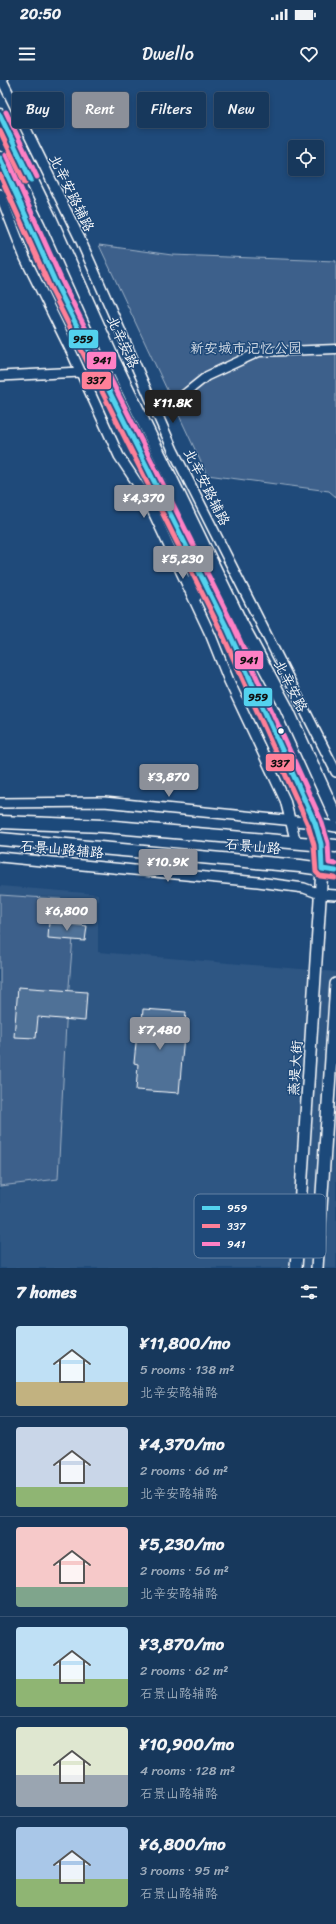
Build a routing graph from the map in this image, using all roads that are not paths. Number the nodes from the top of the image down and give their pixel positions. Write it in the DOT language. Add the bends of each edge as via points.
graph roads {
  1 [pos="2,80"];
  2 [pos="12,102"];
  3 [pos="0,115"];
  4 [pos="17,128"];
  5 [pos="24,128"];
  6 [pos="8,131"];
  7 [pos="0,158"];
  8 [pos="0,188"];
  9 [pos="1,196"];
  10 [pos="336,349"];
  11 [pos="81,372"];
  12 [pos="0,376"];
  13 [pos="153,402"];
  14 [pos="173,450"];
  15 [pos="173,481"];
  16 [pos="190,553"];
  17 [pos="196,605"];
  18 [pos="336,772"];
  19 [pos="0,803"];
  20 [pos="336,817"];
  21 [pos="292,820"];
  22 [pos="4,821"];
  23 [pos="315,823"];
  24 [pos="336,827"];
  25 [pos="0,839"];
  26 [pos="296,843"];
  27 [pos="321,844"];
  28 [pos="336,846"];
  29 [pos="0,857"];
  30 [pos="322,869"];
  31 [pos="336,872"];
  32 [pos="320,894"];
  33 [pos="336,895"];
  34 [pos="336,984"];
  35 [pos="301,1194"];
  36 [pos="322,1194"];
  37 [pos="297,1258"];
  38 [pos="318,1258"];
  39 [pos="296,1268"];
  40 [pos="317,1268"];
  1 -- 2 [label="street, 北辛安路辅路"];
  3 -- 6 [label="main road, 北辛安路"];
  4 -- 6 [label="street"];
  5 -- 13 [label="street, 北辛安路辅路" via="80,239"];
  6 -- 15 [label="main road, 北辛安路" via="113,359"];
  7 -- 16 [label="main road" via="102,380"];
  8 -- 9 [label="street"];
  9 -- 11 [label="street" via="25,258"];
  10 -- 13 [label="street" via="259,352 207,376 176,400 169,402 164,398"];
  11 -- 12 [label="street"];
  11 -- 17 [label="street" via="119,456 145,495"];
  13 -- 14 [label="street, 北辛安路辅路"];
  14 -- 15 [label="street"];
  14 -- 18 [label="street, 北辛安路辅路"];
  15 -- 20 [label="main road, 北辛安路" via="241,623 286,708"];
  16 -- 17 [label="street"];
  16 -- 23 [label="main road" via="227,628"];
  17 -- 21 [label="street"];
  19 -- 21 [label="street" via="104,802"];
  21 -- 23 [label="street"];
  21 -- 26 [label="street"];
  22 -- 26 [label="main road, 石景山路" via="103,826"];
  23 -- 24 [label="street"];
  23 -- 27 [label="main road"];
  25 -- 30 [label="main road, 石景山路"];
  26 -- 27 [label="main road, 石景山路"];
  27 -- 28 [label="main road, 石景山路"];
  27 -- 30 [label="main road"];
  29 -- 32 [label="street, 石景山路辅路" via="258,882 304,888"];
  30 -- 31 [label="main road, 石景山路"];
  30 -- 32 [label="main road, 燕堤大街"];
  32 -- 33 [label="street, 石景山路辅路"];
  32 -- 35 [label="main road, 燕堤大街"];
  34 -- 36 [label="main road"];
  37 -- 39 [label="main road, 燕堤大街"];
  38 -- 40 [label="main road"];
}
